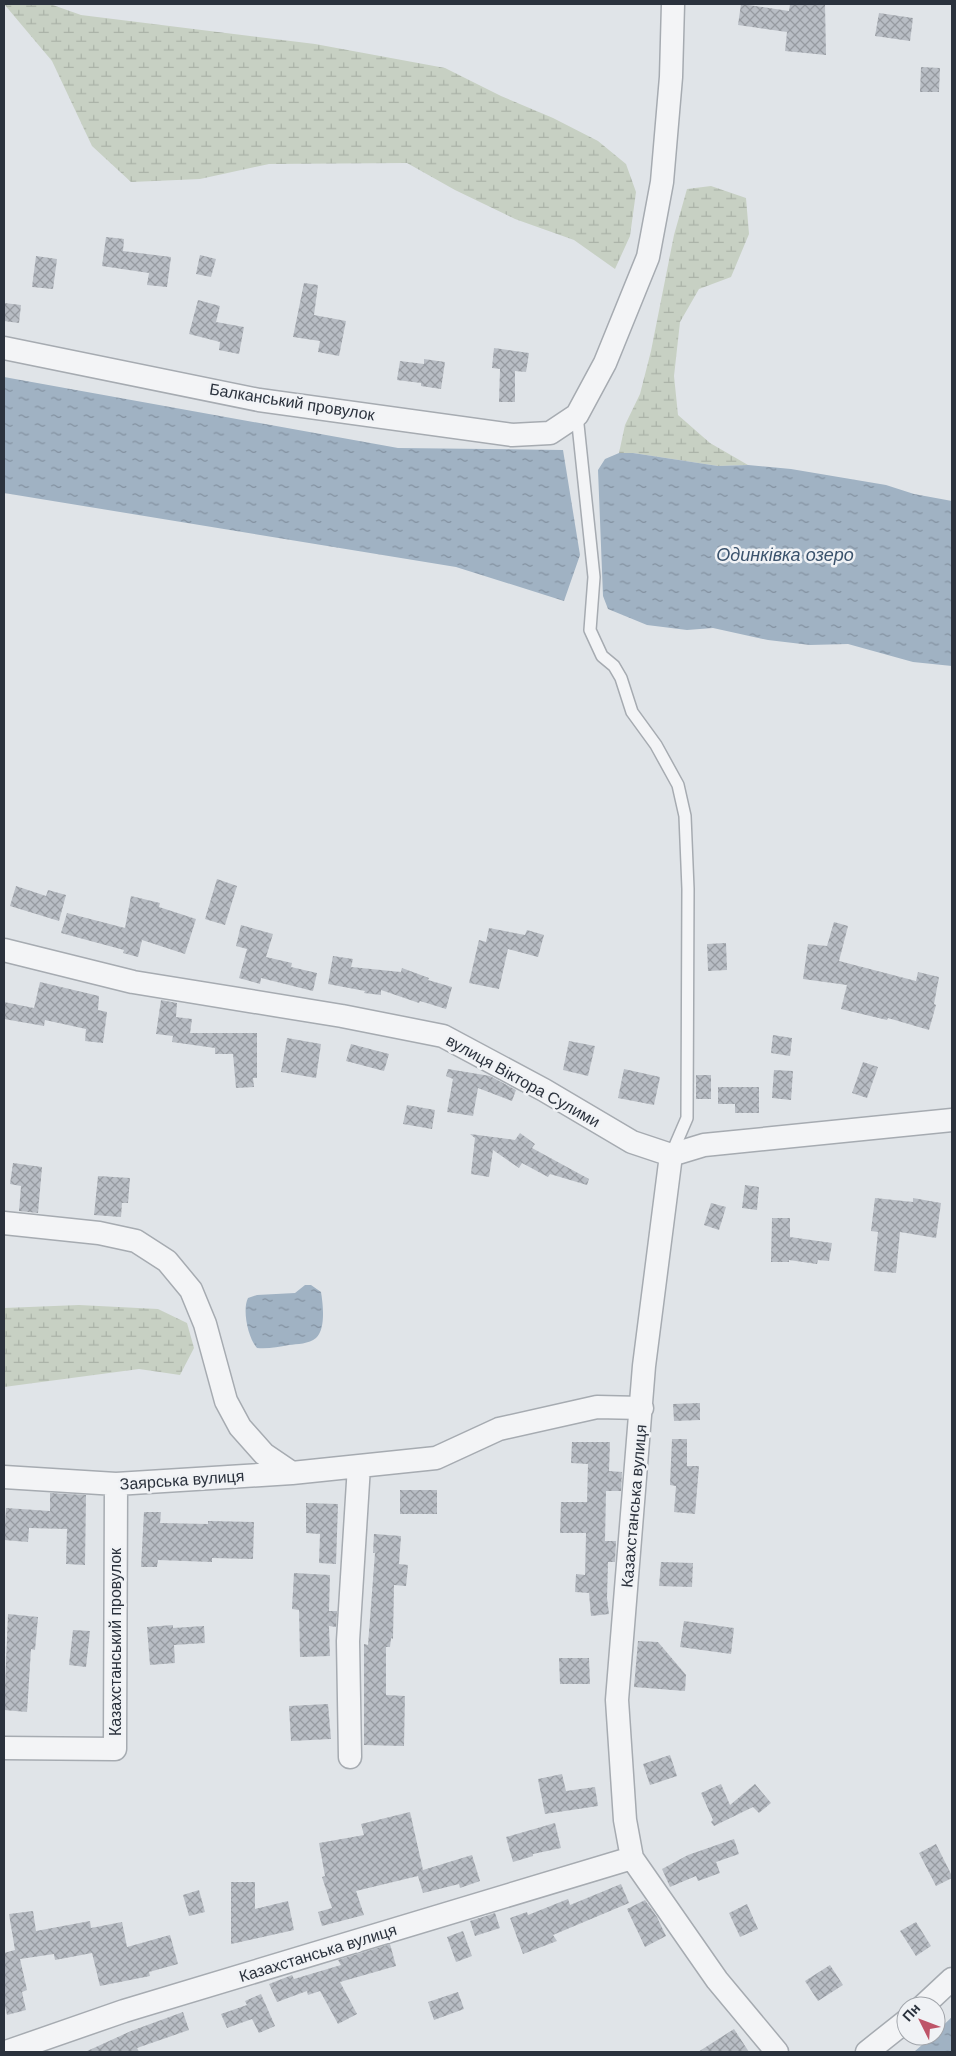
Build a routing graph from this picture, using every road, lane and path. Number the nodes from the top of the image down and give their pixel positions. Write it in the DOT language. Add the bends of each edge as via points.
graph roads {
  1 [pos="673,4"];
  2 [pos="4,348"];
  3 [pos="577,415"];
  4 [pos="4,950"];
  5 [pos="952,1120"];
  6 [pos="670,1154"];
  7 [pos="4,1223"];
  8 [pos="642,1408"];
  9 [pos="359,1466"];
  10 [pos="292,1473"];
  11 [pos="4,1477"];
  12 [pos="116,1484"];
  13 [pos="4,1748"];
  14 [pos="350,1757"];
  15 [pos="632,1858"];
  16 [pos="952,1979"];
  17 [pos="934,1996"];
  18 [pos="896,2029"];
  19 [pos="6,2052"];
  20 [pos="776,2052"];
  21 [pos="867,2052"];
  1 -- 3 [label="street" via="671,77 662,182 648,257 606,363"];
  2 -- 3 [label="street, Балканський провулок" via="259,400 512,435 550,433"];
  3 -- 6 [label="lane" via="594,577 590,630 602,656 614,666 621,678 632,712 656,744 678,785 685,816 687,1118"];
  4 -- 6 [label="street, вулиця Віктора Сулими" via="133,982 443,1036 632,1142"];
  5 -- 6 [label="street" via="704,1145"];
  6 -- 8 [label="street, Казахстанська вулиця" via="644,1366"];
  7 -- 10 [label="street" via="99,1233 136,1242 167,1261 191,1290 205,1324 226,1401 240,1428 264,1454"];
  8 -- 9 [label="street, Заярська вулиця" via="597,1408 498,1429 436,1458"];
  8 -- 15 [label="street, Казахстанська вулиця" via="617,1700 625,1820"];
  9 -- 10 [label="street, Заярська вулиця"];
  9 -- 14 [label="street" via="348,1641"];
  10 -- 12 [label="street, Заярська вулиця"];
  11 -- 12 [label="street, Заярська вулиця"];
  12 -- 13 [label="street, Казахстанський провулок" via="114,1749"];
  15 -- 19 [label="street, Казахстанська вулиця" via="124,2011"];
  15 -- 20 [label="street, Казахстанська вулиця" via="717,1980"];
  16 -- 17 [label="street"];
  18 -- 21 [label="street"];
}
